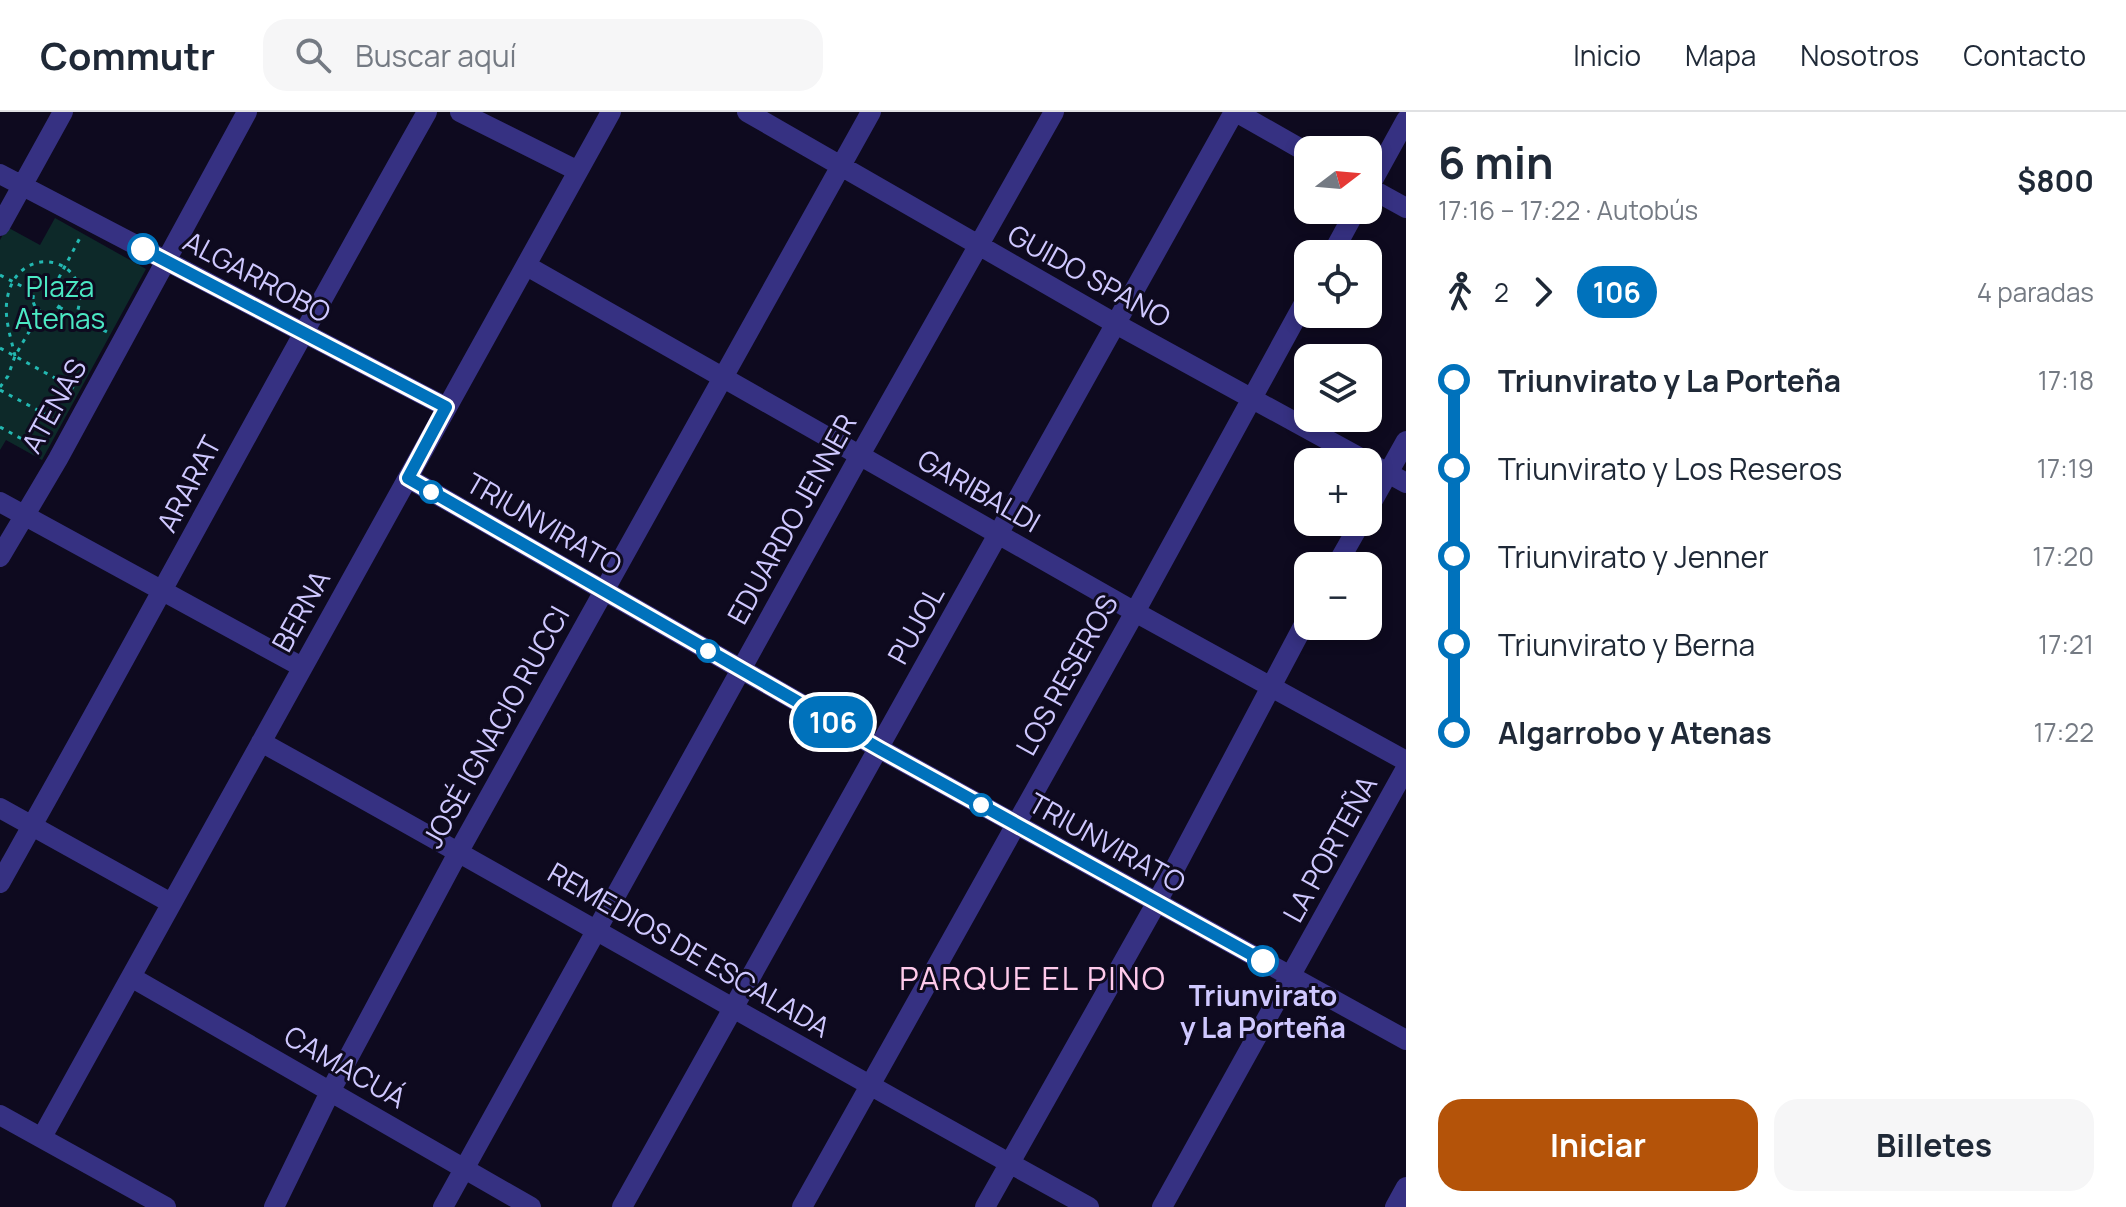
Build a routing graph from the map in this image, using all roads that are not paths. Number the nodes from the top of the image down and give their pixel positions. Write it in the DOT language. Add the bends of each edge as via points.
graph roads {
  1 [pos="63,112"];
  2 [pos="247,112"];
  3 [pos="427,112"];
  4 [pos="460,112"];
  5 [pos="611,112"];
  6 [pos="747,112"];
  7 [pos="871,112"];
  8 [pos="1054,112"];
  9 [pos="1235,112"];
  10 [pos="1406,120"];
  11 [pos="1294,145"];
  12 [pos="1382,163"];
  13 [pos="842,166"];
  14 [pos="578,171"];
  15 [pos="0,174"];
  16 [pos="22,186"];
  17 [pos="1382,195"];
  18 [pos="1406,208"];
  19 [pos="0,226"];
  20 [pos="979,246"];
  21 [pos="165,261"];
  22 [pos="527,266"];
  23 [pos="1294,320"];
  24 [pos="1116,324"];
  25 [pos="302,333"];
  26 [pos="721,377"];
  27 [pos="1250,397"];
  28 [pos="446,407"];
  29 [pos="1406,441"];
  30 [pos="860,455"];
  31 [pos="1397,477"];
  32 [pos="408,478"];
  33 [pos="1382,494"];
  34 [pos="0,502"];
  35 [pos="24,515"];
  36 [pos="998,534"];
  37 [pos="0,557"];
  38 [pos="604,591"];
  39 [pos="163,592"];
  40 [pos="1135,612"];
  41 [pos="1295,640"];
  42 [pos="302,667"];
  43 [pos="740,669"];
  44 [pos="1270,685"];
  45 [pos="261,742"];
  46 [pos="880,749"];
  47 [pos="1406,761"];
  48 [pos="1406,768"];
  49 [pos="0,808"];
  50 [pos="1015,824"];
  51 [pos="32,826"];
  52 [pos="459,851"];
  53 [pos="0,883"];
  54 [pos="1157,902"];
  55 [pos="171,903"];
  56 [pos="597,929"];
  57 [pos="131,977"];
  58 [pos="1292,977"];
  59 [pos="732,1008"];
  60 [pos="1406,1040"];
  61 [pos="868,1086"];
  62 [pos="331,1090"];
  63 [pos="0,1115"];
  64 [pos="42,1137"];
  65 [pos="1009,1163"];
  66 [pos="464,1168"];
  67 [pos="1406,1187"];
  68 [pos="166,1207"];
  69 [pos="274,1207"];
  70 [pos="443,1207"];
  71 [pos="531,1207"];
  72 [pos="622,1207"];
  73 [pos="802,1207"];
  74 [pos="985,1207"];
  75 [pos="1089,1207"];
  76 [pos="1162,1207"];
  77 [pos="1395,1207"];
  1 -- 16 [label="street"];
  2 -- 21 [label="street, ATENAS"];
  3 -- 25 [label="street, ARARAT"];
  4 -- 14 [label="street"];
  5 -- 14 [label="street, BERNA"];
  6 -- 13 [label="street, GUIDO SPANO"];
  7 -- 13 [label="street, JOSÉ IGNACIO RUCCI"];
  8 -- 20 [label="street, EDUARDO JENNER"];
  9 -- 11 [label="street"];
  9 -- 24 [label="street, PUJOL"];
  10 -- 12 [label="street"];
  13 -- 20 [label="street, GUIDO SPANO"];
  13 -- 26 [label="street, JOSÉ IGNACIO RUCCI"];
  14 -- 22 [label="street, BERNA"];
  15 -- 16 [label="street, ALGARROBO"];
  16 -- 19 [label="street"];
  16 -- 21 [label="street, ALGARROBO"];
  17 -- 18 [label="street"];
  20 -- 24 [label="street, GUIDO SPANO"];
  20 -- 30 [label="street, EDUARDO JENNER"];
  21 -- 25 [label="street, ALGARROBO"];
  21 -- 35 [label="street, ATENAS"];
  22 -- 26 [label="street, GARIBALDI"];
  22 -- 28 [label="street, BERNA"];
  23 -- 27 [label="street, LOS RESEROS"];
  24 -- 27 [label="street, GUIDO SPANO"];
  24 -- 36 [label="street, PUJOL"];
  25 -- 28 [label="street, ALGARROBO"];
  25 -- 39 [label="street, ARARAT"];
  26 -- 30 [label="street, GARIBALDI"];
  26 -- 38 [label="street, JOSÉ IGNACIO RUCCI"];
  27 -- 31 [label="street, GUIDO SPANO"];
  27 -- 40 [label="street, LOS RESEROS"];
  28 -- 32 [label="street, BERNA"];
  29 -- 31 [label="street"];
  30 -- 36 [label="street, GARIBALDI"];
  30 -- 43 [label="street, EDUARDO JENNER"];
  31 -- 33 [label="street"];
  32 -- 38 [label="street, TRIUNVIRATO"];
  32 -- 42 [label="street, BERNA"];
  34 -- 35 [label="street"];
  35 -- 37 [label="street, ATENAS"];
  35 -- 39 [label="street"];
  36 -- 40 [label="street, GARIBALDI"];
  36 -- 46 [label="street, PUJOL"];
  38 -- 43 [label="street, TRIUNVIRATO"];
  38 -- 52 [label="street, JOSÉ IGNACIO RUCCI"];
  39 -- 42 [label="street"];
  39 -- 51 [label="street, ARARAT"];
  40 -- 44 [label="street, GARIBALDI"];
  40 -- 50 [label="street, LOS RESEROS"];
  41 -- 44 [label="street"];
  42 -- 45 [label="street, BERNA"];
  43 -- 46 [label="street, TRIUNVIRATO"];
  43 -- 56 [label="street, EDUARDO JENNER"];
  44 -- 47 [label="street, GARIBALDI"];
  44 -- 54 [label="street"];
  45 -- 52 [label="street, REMEDIOS DE ESCALADA"];
  45 -- 55 [label="street, BERNA"];
  46 -- 50 [label="street, TRIUNVIRATO"];
  46 -- 59 [label="street, PUJOL"];
  48 -- 58 [label="street, LA PORTEÑA"];
  49 -- 51 [label="street"];
  50 -- 54 [label="street, TRIUNVIRATO"];
  50 -- 61 [label="street, LOS RESEROS"];
  51 -- 53 [label="street, ARARAT"];
  51 -- 55 [label="street"];
  52 -- 56 [label="street, REMEDIOS DE ESCALADA"];
  52 -- 62 [label="street, JOSÉ IGNACIO RUCCI"];
  54 -- 58 [label="street, TRIUNVIRATO"];
  54 -- 65 [label="street"];
  55 -- 57 [label="street, BERNA"];
  56 -- 59 [label="street, REMEDIOS DE ESCALADA"];
  56 -- 66 [label="street, EDUARDO JENNER"];
  57 -- 62 [label="street, CAMACUÁ"];
  57 -- 64 [label="street, BERNA"];
  58 -- 60 [label="street, TRIUNVIRATO"];
  58 -- 76 [label="street, LA PORTEÑA"];
  59 -- 61 [label="street, REMEDIOS DE ESCALADA"];
  59 -- 72 [label="street, PUJOL"];
  61 -- 65 [label="street, REMEDIOS DE ESCALADA"];
  61 -- 73 [label="street, LOS RESEROS"];
  62 -- 66 [label="street, CAMACUÁ"];
  62 -- 69 [label="street, JOSÉ IGNACIO RUCCI"];
  63 -- 64 [label="street"];
  64 -- 68 [label="street"];
  65 -- 74 [label="street"];
  65 -- 75 [label="street, REMEDIOS DE ESCALADA"];
  66 -- 70 [label="street, EDUARDO JENNER"];
  66 -- 71 [label="street, CAMACUÁ"];
  67 -- 77 [label="street"];
}
